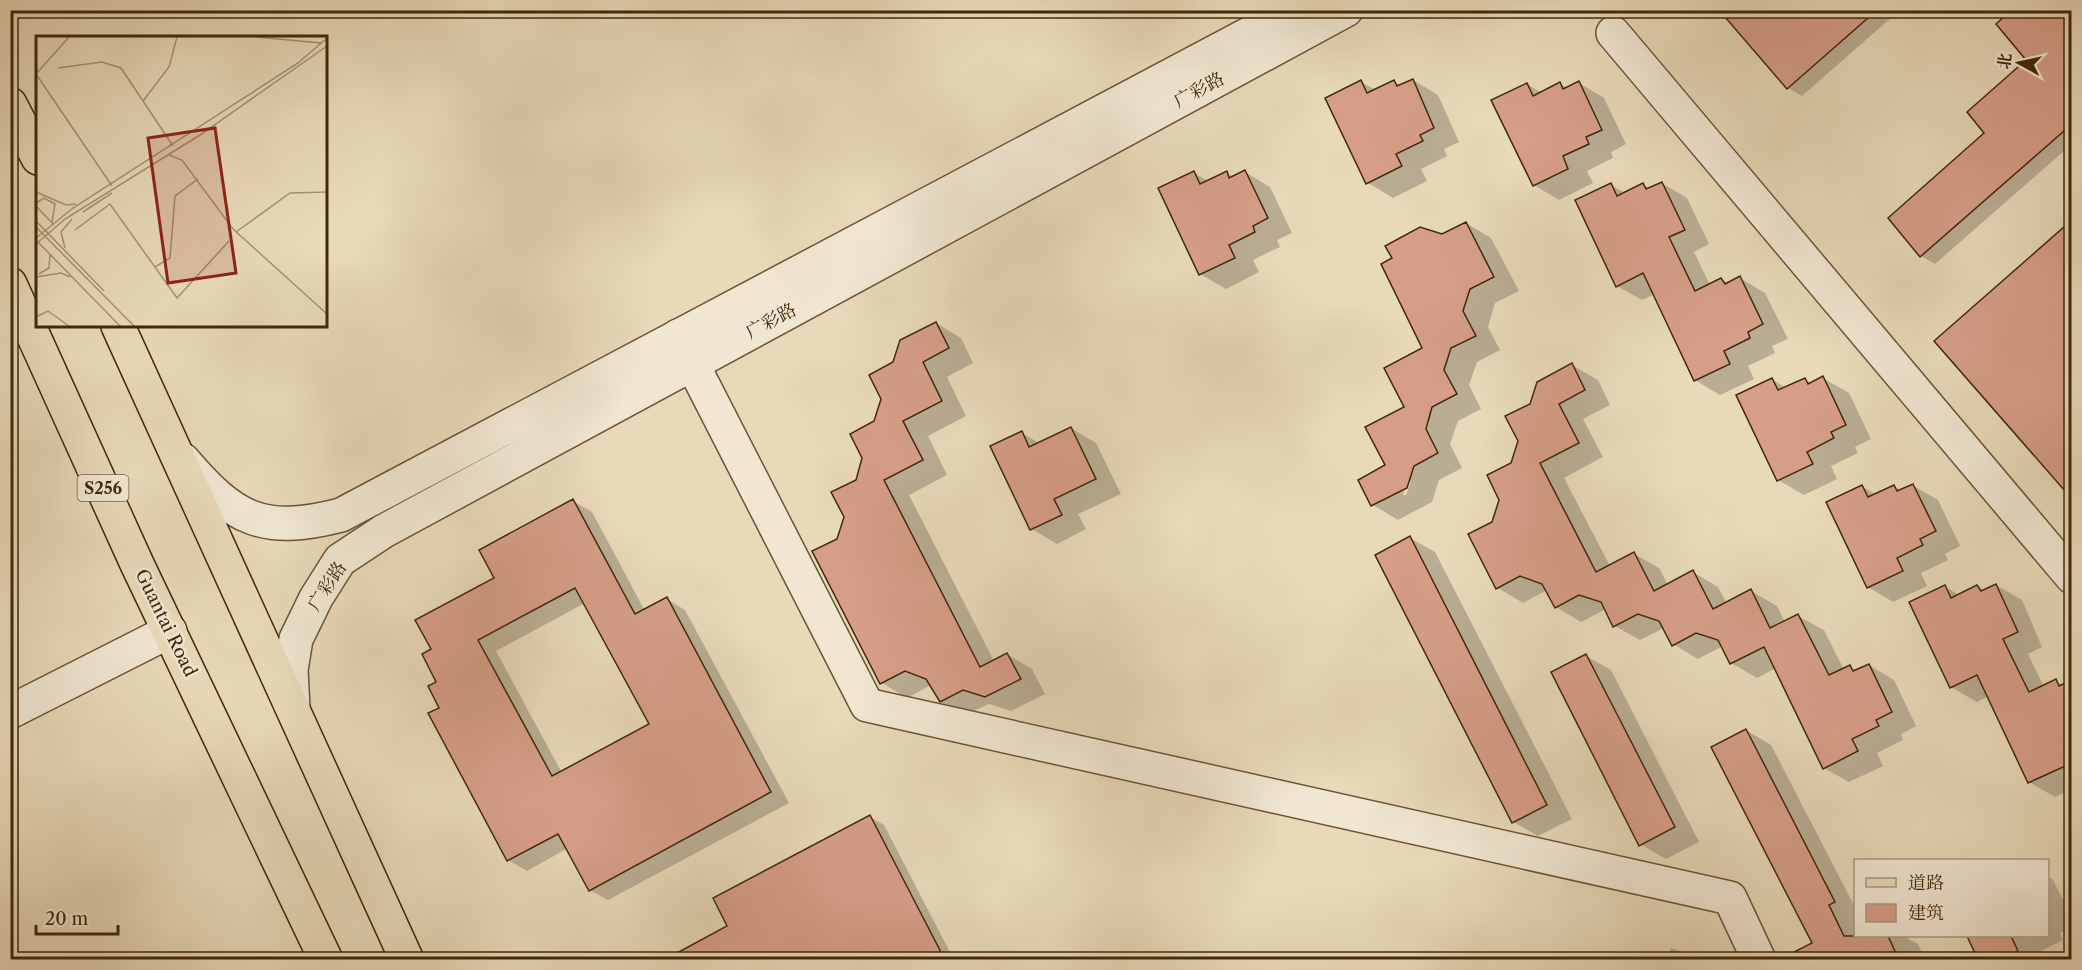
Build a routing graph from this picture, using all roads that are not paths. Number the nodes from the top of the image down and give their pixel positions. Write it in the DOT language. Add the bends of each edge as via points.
graph roads {
  1 [pos="1294,10"];
  2 [pos="1346,10"];
  3 [pos="1613,33"];
  4 [pos="10,104"];
  5 [pos="36,154"];
  6 [pos="10,284"];
  7 [pos="118,327"];
  8 [pos="685,350"];
  9 [pos="178,454"];
  10 [pos="2072,577"];
  11 [pos="170,631"];
  12 [pos="293,708"];
  13 [pos="10,712"];
  14 [pos="326,960"];
  15 [pos="407,960"];
  16 [pos="1759,960"];
  1 -- 8 [label="street, 广彩路"];
  2 -- 8 [label="street, 广彩路"];
  3 -- 10 [label="street"];
  4 -- 5 [label="main road"];
  6 -- 11 [label="main road, Guantai Road / S256"];
  7 -- 9 [label="main road"];
  8 -- 9 [label="street, 广彩路" via="341,515 311,523 273,523 241,515 210,492"];
  8 -- 12 [label="street, 广彩路" via="340,560 296,639 291,670"];
  8 -- 16 [label="street" via="867,705 1730,898"];
  9 -- 12 [label="main road"];
  11 -- 13 [label="street"];
  11 -- 14 [label="main road, Guantai Road / S256"];
  12 -- 15 [label="main road"];
}
